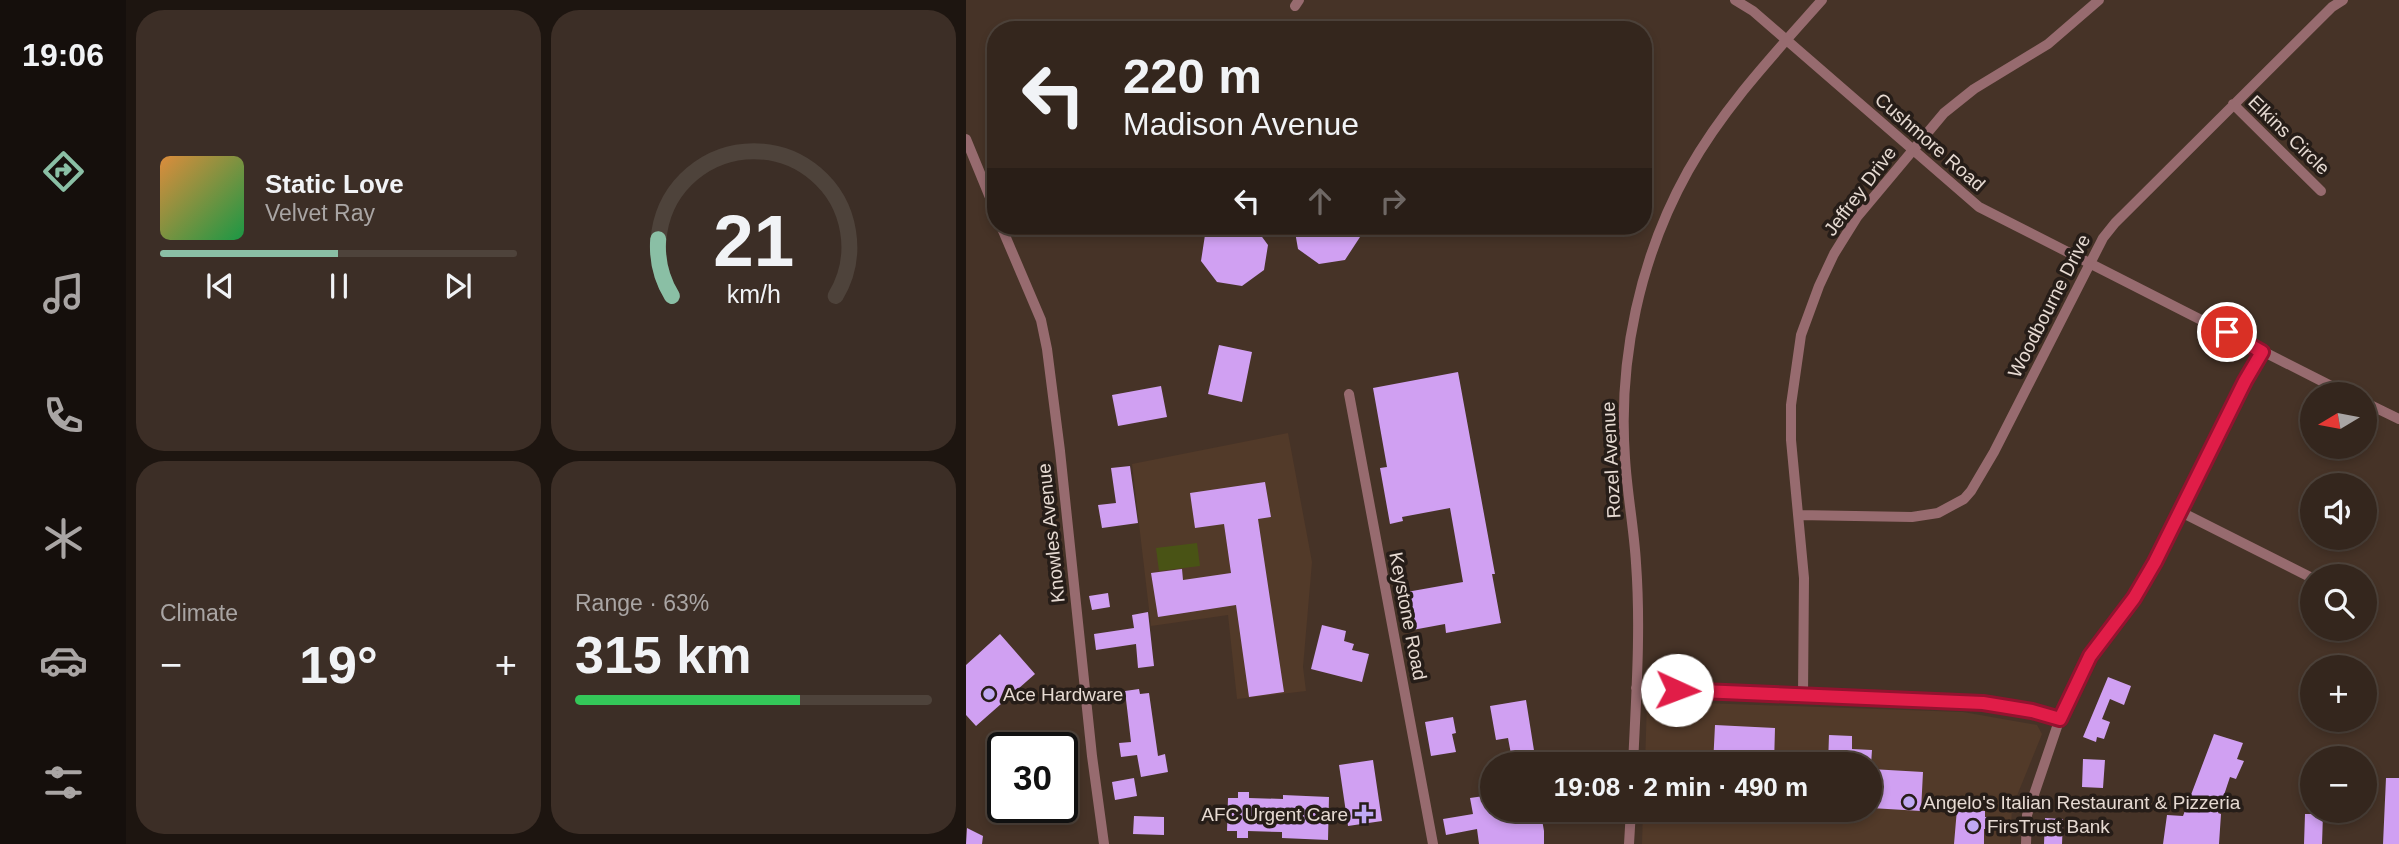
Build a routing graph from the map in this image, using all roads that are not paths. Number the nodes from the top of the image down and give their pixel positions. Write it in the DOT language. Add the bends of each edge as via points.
graph roads {
  1 [pos="1735,0"];
  2 [pos="1822,0"];
  3 [pos="2099,0"];
  4 [pos="2343,0"];
  5 [pos="1787,41"];
  6 [pos="2233,104"];
  7 [pos="966,139"];
  8 [pos="1914,150"];
  9 [pos="987,190"];
  10 [pos="2322,191"];
  11 [pos="1005,235"];
  12 [pos="2089,263"];
  13 [pos="2262,352"];
  14 [pos="2323,382"];
  15 [pos="1349,394"];
  16 [pos="2377,408"];
  17 [pos="2399,419"];
  18 [pos="2181,512"];
  19 [pos="1798,515"];
  20 [pos="2300,572"];
  21 [pos="1636,688"];
  22 [pos="1803,695"];
  23 [pos="2060,719"];
  24 [pos="1634,752"];
  25 [pos="1630,822"];
  26 [pos="1104,844"];
  27 [pos="1433,844"];
  28 [pos="1629,844"];
  29 [pos="2026,844"];
  1 -- 5 [label="street, Cushmore Road"];
  2 -- 5 [label="street, Rozel Avenue"];
  3 -- 8 [label="street, Jeffrey Drive" via="2048,44 1958,100"];
  4 -- 6 [label="street, Woodbourne Drive"];
  5 -- 8 [label="street, Cushmore Road"];
  5 -- 21 [label="street, Rozel Avenue" via="1734,103 1689,170 1659,233 1641,289 1629,350 1623,423 1636,563"];
  6 -- 10 [label="street, Elkins Circle"];
  6 -- 12 [label="street, Woodbourne Drive" via="2115,223"];
  7 -- 9 [label="street"];
  8 -- 12 [label="street, Cushmore Road" via="1979,207"];
  8 -- 19 [label="street, Jeffrey Drive" via="1846,234 1806,318 1797,352 1791,414"];
  11 -- 26 [label="street, Knowles Avenue" via="1041,320 1047,349"];
  12 -- 13 [label="street, Cushmore Road"];
  12 -- 19 [label="street, Woodbourne Drive" via="1994,452 1964,499 1938,513 1913,517"];
  13 -- 14 [label="street, Cushmore Road"];
  13 -- 18 [label="street"];
  15 -- 27 [label="street, Keystone Road"];
  16 -- 17 [label="street"];
  18 -- 20 [label="street"];
  18 -- 23 [label="street" via="2134,598 2090,656"];
  19 -- 22 [label="street, Jeffrey Drive" via="1804,578"];
  21 -- 22 [label="street"];
  21 -- 24 [label="street, Rozel Avenue"];
  22 -- 23 [label="street" via="1983,703"];
  23 -- 29 [label="street" via="2027,815"];
  25 -- 28 [label="street"];
}
